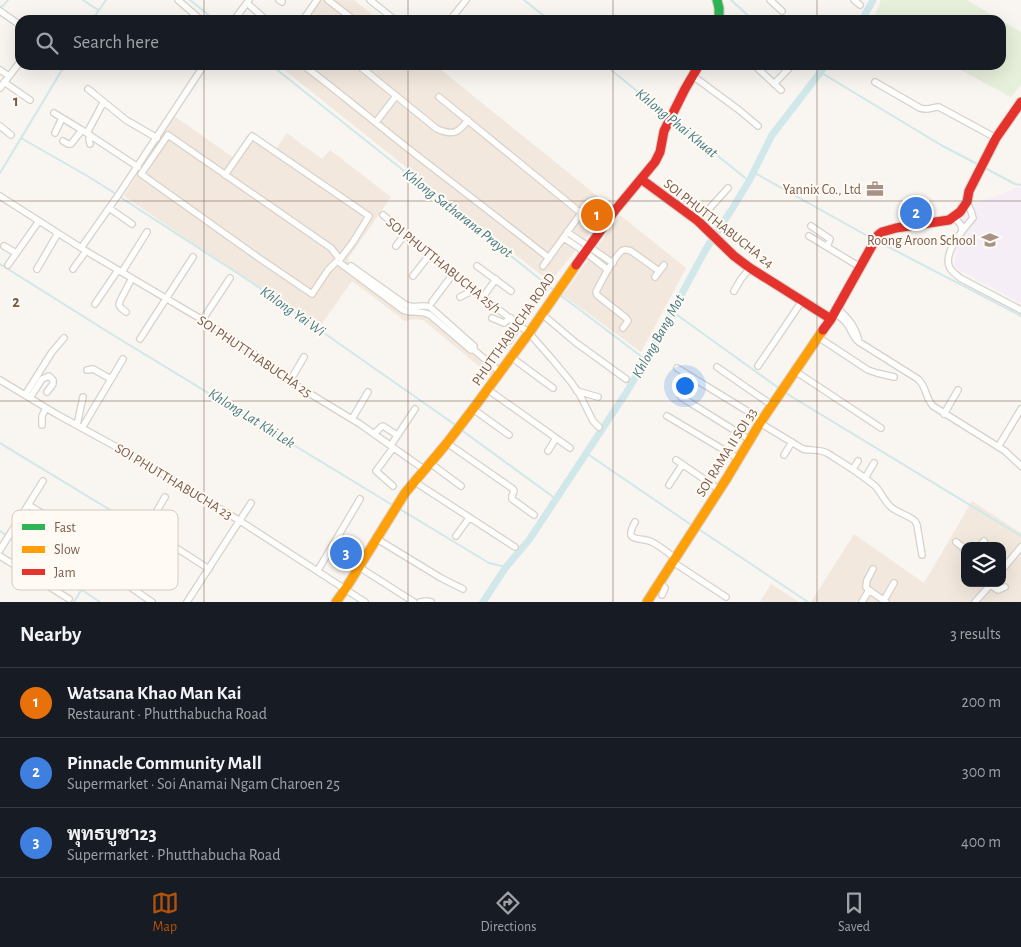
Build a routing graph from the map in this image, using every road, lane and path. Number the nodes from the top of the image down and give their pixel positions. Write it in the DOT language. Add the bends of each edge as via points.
graph roads {
  1 [pos="178,0"];
  2 [pos="317,0"];
  3 [pos="328,0"];
  4 [pos="370,0"];
  5 [pos="466,0"];
  6 [pos="717,0"];
  7 [pos="770,0"];
  8 [pos="854,0"];
  9 [pos="248,2"];
  10 [pos="860,5"];
  11 [pos="0,11"];
  12 [pos="782,11"];
  13 [pos="195,15"];
  14 [pos="238,15"];
  15 [pos="261,15"];
  16 [pos="306,15"];
  17 [pos="348,15"];
  18 [pos="388,15"];
  19 [pos="454,15"];
  20 [pos="719,15"];
  21 [pos="15,22"];
  22 [pos="15,68"];
  23 [pos="0,70"];
  24 [pos="201,70"];
  25 [pos="310,70"];
  26 [pos="364,70"];
  27 [pos="696,70"];
  28 [pos="759,70"];
  29 [pos="787,70"];
  30 [pos="693,76"];
  31 [pos="6,79"];
  32 [pos="875,82"];
  33 [pos="774,84"];
  34 [pos="0,88"];
  35 [pos="88,90"];
  36 [pos="781,90"];
  37 [pos="396,96"];
  38 [pos="439,97"];
  39 [pos="30,100"];
  40 [pos="1021,102"];
  41 [pos="103,103"];
  42 [pos="54,112"];
  43 [pos="62,118"];
  44 [pos="468,120"];
  45 [pos="376,122"];
  46 [pos="0,126"];
  47 [pos="758,126"];
  48 [pos="86,132"];
  49 [pos="55,133"];
  50 [pos="11,134"];
  51 [pos="157,138"];
  52 [pos="996,138"];
  53 [pos="63,141"];
  54 [pos="90,144"];
  55 [pos="138,167"];
  56 [pos="225,175"];
  57 [pos="641,179"];
  58 [pos="728,188"];
  59 [pos="0,196"];
  60 [pos="967,202"];
  61 [pos="109,208"];
  62 [pos="605,208"];
  63 [pos="581,213"];
  64 [pos="383,216"];
  65 [pos="954,217"];
  66 [pos="696,220"];
  67 [pos="39,221"];
  68 [pos="132,224"];
  69 [pos="811,226"];
  70 [pos="962,230"];
  71 [pos="147,232"];
  72 [pos="58,233"];
  73 [pos="406,234"];
  74 [pos="566,235"];
  75 [pos="808,236"];
  76 [pos="4,246"];
  77 [pos="396,246"];
  78 [pos="827,247"];
  79 [pos="83,249"];
  80 [pos="587,250"];
  81 [pos="16,253"];
  82 [pos="430,254"];
  83 [pos="193,257"];
  84 [pos="549,258"];
  85 [pos="340,260"];
  86 [pos="613,263"];
  87 [pos="8,264"];
  88 [pos="664,265"];
  89 [pos="477,266"];
  90 [pos="543,266"];
  91 [pos="860,267"];
  92 [pos="750,268"];
  93 [pos="37,269"];
  94 [pos="73,269"];
  95 [pos="608,270"];
  96 [pos="120,271"];
  97 [pos="659,272"];
  98 [pos="453,274"];
  99 [pos="413,276"];
  100 [pos="655,277"];
  101 [pos="132,278"];
  102 [pos="230,278"];
  103 [pos="496,280"];
  104 [pos="472,288"];
  105 [pos="511,291"];
  106 [pos="734,291"];
  107 [pos="460,297"];
  108 [pos="483,297"];
  109 [pos="167,299"];
  110 [pos="802,301"];
  111 [pos="432,302"];
  112 [pos="95,304"];
  113 [pos="1021,310"];
  114 [pos="126,312"];
  115 [pos="834,313"];
  116 [pos="542,314"];
  117 [pos="492,318"];
  118 [pos="511,318"];
  119 [pos="203,319"];
  120 [pos="519,325"];
  121 [pos="622,328"];
  122 [pos="529,333"];
  123 [pos="818,337"];
  124 [pos="64,338"];
  125 [pos="140,339"];
  126 [pos="509,341"];
  127 [pos="304,357"];
  128 [pos="511,357"];
  129 [pos="123,359"];
  130 [pos="758,366"];
  131 [pos="718,367"];
  132 [pos="677,368"];
  133 [pos="87,370"];
  134 [pos="795,371"];
  135 [pos="500,372"];
  136 [pos="894,377"];
  137 [pos="111,378"];
  138 [pos="626,379"];
  139 [pos="0,380"];
  140 [pos="290,381"];
  141 [pos="553,388"];
  142 [pos="487,389"];
  143 [pos="958,390"];
  144 [pos="46,392"];
  145 [pos="368,392"];
  146 [pos="577,392"];
  147 [pos="28,397"];
  148 [pos="83,397"];
  149 [pos="598,397"];
  150 [pos="681,397"];
  151 [pos="772,405"];
  152 [pos="46,408"];
  153 [pos="415,409"];
  154 [pos="473,409"];
  155 [pos="1021,409"];
  156 [pos="944,414"];
  157 [pos="666,416"];
  158 [pos="352,419"];
  159 [pos="761,421"];
  160 [pos="42,425"];
  161 [pos="599,426"];
  162 [pos="80,427"];
  163 [pos="881,428"];
  164 [pos="374,434"];
  165 [pos="397,435"];
  166 [pos="509,435"];
  167 [pos="556,438"];
  168 [pos="750,440"];
  169 [pos="792,442"];
  170 [pos="448,443"];
  171 [pos="393,445"];
  172 [pos="998,447"];
  173 [pos="570,448"];
  174 [pos="548,451"];
  175 [pos="784,455"];
  176 [pos="738,459"];
  177 [pos="676,460"];
  178 [pos="858,461"];
  179 [pos="874,463"];
  180 [pos="682,465"];
  181 [pos="1021,466"];
  182 [pos="428,467"];
  183 [pos="853,469"];
  184 [pos="865,478"];
  185 [pos="43,480"];
  186 [pos="415,482"];
  187 [pos="669,485"];
  188 [pos="393,486"];
  189 [pos="460,486"];
  190 [pos="720,490"];
  191 [pos="165,497"];
  192 [pos="360,499"];
  193 [pos="252,502"];
  194 [pos="28,504"];
  195 [pos="24,510"];
  196 [pos="38,510"];
  197 [pos="157,510"];
  198 [pos="534,515"];
  199 [pos="468,518"];
  200 [pos="240,521"];
  201 [pos="634,522"];
  202 [pos="12,530"];
  203 [pos="456,536"];
  204 [pos="377,539"];
  205 [pos="956,542"];
  206 [pos="961,546"];
  207 [pos="515,547"];
  208 [pos="1021,548"];
  209 [pos="178,549"];
  210 [pos="0,550"];
  211 [pos="922,555"];
  212 [pos="0,556"];
  213 [pos="674,560"];
  214 [pos="12,564"];
  215 [pos="1006,565"];
  216 [pos="359,567"];
  217 [pos="209,569"];
  218 [pos="872,569"];
  219 [pos="318,570"];
  220 [pos="383,573"];
  221 [pos="378,580"];
  222 [pos="659,582"];
  223 [pos="894,583"];
  224 [pos="988,587"];
  225 [pos="994,587"];
  226 [pos="1005,587"];
  227 [pos="346,588"];
  228 [pos="463,589"];
  229 [pos="53,590"];
  230 [pos="135,590"];
  231 [pos="869,590"];
  232 [pos="662,595"];
  233 [pos="726,597"];
  234 [pos="69,600"];
  235 [pos="885,601"];
  236 [pos="152,602"];
  237 [pos="187,602"];
  238 [pos="336,602"];
  239 [pos="365,602"];
  240 [pos="414,602"];
  241 [pos="420,602"];
  242 [pos="431,602"];
  243 [pos="647,602"];
  244 [pos="862,602"];
  245 [pos="975,602"];
  1 -- 13 [label="street"];
  2 -- 16 [label="street"];
  3 -- 17 [label="street"];
  4 -- 18 [label="street"];
  5 -- 19 [label="street"];
  6 -- 20 [label="street"];
  7 -- 12 [label="street"];
  8 -- 10 [label="street"];
  9 -- 14 [label="street"];
  9 -- 15 [label="street"];
  11 -- 21 [label="street"];
  22 -- 31 [label="street"];
  23 -- 31 [label="street"];
  24 -- 51 [label="street"];
  25 -- 45 [label="street"];
  26 -- 37 [label="street"];
  27 -- 30 [label="street, PHUTTHABUCHA ROAD"];
  28 -- 33 [label="street"];
  29 -- 33 [label="street"];
  30 -- 47 [label="street"];
  30 -- 57 [label="street, PHUTTHABUCHA ROAD" via="664,130 658,157"];
  31 -- 34 [label="street"];
  31 -- 39 [label="street"];
  32 -- 52 [label="street" via="920,108 939,107"];
  33 -- 36 [label="street"];
  35 -- 41 [label="street"];
  37 -- 44 [label="street" via="437,129 447,133 457,132"];
  37 -- 45 [label="street"];
  38 -- 44 [label="street"];
  40 -- 52 [label="street"];
  41 -- 48 [label="street"];
  41 -- 51 [label="street"];
  42 -- 43 [label="street"];
  43 -- 48 [label="street"];
  43 -- 49 [label="street"];
  44 -- 63 [label="street"];
  45 -- 84 [label="street"];
  46 -- 50 [label="street"];
  48 -- 53 [label="street" via="71,144"];
  48 -- 54 [label="street"];
  48 -- 55 [label="street"];
  51 -- 55 [label="street"];
  52 -- 60 [label="street"];
  55 -- 61 [label="street"];
  56 -- 85 [label="street" via="331,248"];
  56 -- 85 [label="street" via="252,136 369,216"];
  56 -- 85 [label="street" via="168,135 141,174 312,294 328,270"];
  57 -- 66 [label="street, SOI PHUTTHABUCHA 24"];
  57 -- 80 [label="street, PHUTTHABUCHA ROAD"];
  58 -- 66 [label="street"];
  59 -- 67 [label="street, SOI PHUTTHABUCHA 25"];
  60 -- 65 [label="street"];
  60 -- 70 [label="street" via="973,218"];
  61 -- 68 [label="street"];
  61 -- 79 [label="street"];
  62 -- 63 [label="street" via="592,200"];
  63 -- 74 [label="street"];
  64 -- 73 [label="street, SOI PHUTTHABUCHA 25/1"];
  65 -- 70 [label="street"];
  65 -- 91 [label="street, SOI RAMA II SOI 33" via="882,232"];
  66 -- 92 [label="street, SOI PHUTTHABUCHA 24"];
  67 -- 72 [label="street, SOI PHUTTHABUCHA 25"];
  67 -- 81 [label="street"];
  69 -- 78 [label="street" via="830,239"];
  70 -- 113 [label="street" via="949,255 952,272"];
  71 -- 96 [label="street"];
  72 -- 79 [label="street, SOI PHUTTHABUCHA 25"];
  72 -- 93 [label="street"];
  73 -- 77 [label="street"];
  73 -- 82 [label="street, SOI PHUTTHABUCHA 25/1"];
  74 -- 80 [label="street"];
  74 -- 84 [label="street"];
  75 -- 78 [label="street"];
  76 -- 81 [label="street"];
  78 -- 91 [label="street"];
  79 -- 94 [label="street"];
  79 -- 96 [label="street, SOI PHUTTHABUCHA 25"];
  80 -- 86 [label="street"];
  80 -- 95 [label="street"];
  80 -- 116 [label="street, PHUTTHABUCHA ROAD"];
  81 -- 87 [label="street"];
  82 -- 98 [label="street, SOI PHUTTHABUCHA 25/1"];
  82 -- 99 [label="street"];
  83 -- 109 [label="street"];
  84 -- 90 [label="street"];
  85 -- 135 [label="street" via="403,310 430,314"];
  86 -- 95 [label="street"];
  86 -- 97 [label="street" via="622,251 628,250"];
  88 -- 97 [label="street"];
  89 -- 103 [label="street"];
  91 -- 115 [label="street, SOI RAMA II SOI 33"];
  92 -- 106 [label="street"];
  92 -- 110 [label="street, SOI PHUTTHABUCHA 24"];
  95 -- 121 [label="street" via="596,292 626,318 628,321"];
  96 -- 101 [label="street, SOI PHUTTHABUCHA 25"];
  96 -- 112 [label="street"];
  97 -- 100 [label="street"];
  98 -- 104 [label="street, SOI PHUTTHABUCHA 25/1"];
  98 -- 111 [label="street"];
  101 -- 109 [label="street, SOI PHUTTHABUCHA 25"];
  101 -- 114 [label="street" via="119,305"];
  102 -- 119 [label="street"];
  103 -- 105 [label="street"];
  103 -- 108 [label="street"];
  104 -- 107 [label="street"];
  104 -- 108 [label="street, SOI PHUTTHABUCHA 25/1"];
  108 -- 118 [label="street, SOI PHUTTHABUCHA 25/1"];
  109 -- 119 [label="street, SOI PHUTTHABUCHA 25"];
  109 -- 125 [label="street"];
  110 -- 115 [label="street, SOI PHUTTHABUCHA 24"];
  110 -- 130 [label="street"];
  115 -- 123 [label="street, SOI RAMA II SOI 33"];
  115 -- 156 [label="street" via="845,321 858,342 918,379 925,386 932,406"];
  116 -- 122 [label="street, PHUTTHABUCHA ROAD"];
  116 -- 138 [label="street"];
  117 -- 118 [label="street" via="504,323"];
  118 -- 120 [label="street, SOI PHUTTHABUCHA 25/1"];
  119 -- 140 [label="street, SOI PHUTTHABUCHA 25"];
  120 -- 122 [label="street, SOI PHUTTHABUCHA 25/1"];
  120 -- 126 [label="street"];
  122 -- 128 [label="street, PHUTTHABUCHA ROAD"];
  122 -- 146 [label="street, SOI PHUTTHABUCHA 25/1"];
  123 -- 134 [label="street, SOI RAMA II SOI 33"];
  123 -- 136 [label="street" via="868,370"];
  124 -- 147 [label="street" via="52,352"];
  127 -- 140 [label="street"];
  128 -- 135 [label="street, PHUTTHABUCHA ROAD"];
  128 -- 141 [label="street"];
  129 -- 137 [label="street"];
  131 -- 151 [label="street"];
  132 -- 159 [label="street"];
  133 -- 137 [label="street" via="93,369"];
  134 -- 151 [label="street, SOI RAMA II SOI 33"];
  134 -- 163 [label="street"];
  135 -- 142 [label="street, PHUTTHABUCHA ROAD"];
  137 -- 162 [label="street"];
  139 -- 147 [label="street, SOI PHUTTHABUCHA 23"];
  140 -- 158 [label="street, SOI PHUTTHABUCHA 25"];
  142 -- 154 [label="street, PHUTTHABUCHA ROAD"];
  142 -- 167 [label="street"];
  143 -- 156 [label="street"];
  144 -- 147 [label="street" via="53,384 49,376 42,379"];
  145 -- 158 [label="street"];
  146 -- 149 [label="street"];
  146 -- 161 [label="street, SOI PHUTTHABUCHA 25/1"];
  147 -- 152 [label="street, SOI PHUTTHABUCHA 23"];
  148 -- 162 [label="street"];
  150 -- 168 [label="street"];
  151 -- 159 [label="street, SOI RAMA II SOI 33"];
  152 -- 160 [label="street"];
  152 -- 162 [label="street, SOI PHUTTHABUCHA 23"];
  153 -- 165 [label="street"];
  154 -- 166 [label="street"];
  154 -- 170 [label="street, PHUTTHABUCHA ROAD"];
  155 -- 172 [label="street"];
  156 -- 172 [label="street"];
  157 -- 176 [label="street"];
  158 -- 164 [label="street, SOI PHUTTHABUCHA 25"];
  159 -- 168 [label="street, SOI RAMA II SOI 33"];
  159 -- 169 [label="street"];
  162 -- 200 [label="street, SOI PHUTTHABUCHA 23"];
  164 -- 165 [label="street" via="383,426"];
  164 -- 171 [label="street, SOI PHUTTHABUCHA 25"];
  165 -- 171 [label="street"];
  167 -- 173 [label="street"];
  167 -- 174 [label="street"];
  168 -- 176 [label="street, SOI RAMA II SOI 33"];
  169 -- 175 [label="street"];
  169 -- 183 [label="street" via="803,449 822,450"];
  170 -- 182 [label="street, PHUTTHABUCHA ROAD"];
  170 -- 198 [label="street" via="512,489 512,499"];
  171 -- 182 [label="street, SOI PHUTTHABUCHA 25"];
  171 -- 188 [label="street" via="376,471"];
  172 -- 181 [label="street"];
  176 -- 190 [label="street, SOI RAMA II SOI 33"];
  177 -- 180 [label="street"];
  178 -- 183 [label="street"];
  179 -- 184 [label="street"];
  180 -- 187 [label="street"];
  180 -- 190 [label="street"];
  182 -- 186 [label="street, PHUTTHABUCHA ROAD"];
  182 -- 189 [label="street, SOI PHUTTHABUCHA 25"];
  183 -- 184 [label="street"];
  184 -- 211 [label="street" via="891,507 915,521"];
  185 -- 194 [label="street"];
  186 -- 199 [label="street"];
  186 -- 204 [label="street, PHUTTHABUCHA ROAD"];
  190 -- 213 [label="street, SOI RAMA II SOI 33"];
  191 -- 197 [label="street"];
  192 -- 219 [label="street"];
  193 -- 200 [label="street"];
  194 -- 195 [label="street"];
  194 -- 196 [label="street"];
  199 -- 203 [label="street"];
  199 -- 207 [label="street"];
  200 -- 217 [label="street"];
  200 -- 219 [label="street, SOI PHUTTHABUCHA 23"];
  201 -- 213 [label="street" via="630,530 632,537 652,542"];
  202 -- 210 [label="street"];
  204 -- 216 [label="street, PHUTTHABUCHA ROAD"];
  204 -- 228 [label="street"];
  205 -- 206 [label="street"];
  208 -- 215 [label="street"];
  209 -- 217 [label="street"];
  212 -- 214 [label="street"];
  213 -- 222 [label="street, SOI RAMA II SOI 33"];
  213 -- 233 [label="street"];
  216 -- 221 [label="street"];
  216 -- 227 [label="street, PHUTTHABUCHA ROAD"];
  217 -- 237 [label="street"];
  218 -- 231 [label="street" via="865,584"];
  219 -- 227 [label="street, SOI PHUTTHABUCHA 23"];
  220 -- 221 [label="street"];
  221 -- 240 [label="street"];
  222 -- 232 [label="street" via="665,588"];
  222 -- 243 [label="street, SOI RAMA II SOI 33"];
  223 -- 235 [label="street"];
  224 -- 245 [label="street"];
  225 -- 226 [label="street" via="998,590"];
  227 -- 238 [label="street, PHUTTHABUCHA ROAD"];
  227 -- 239 [label="street, SOI PHUTTHABUCHA 23"];
  229 -- 234 [label="street"];
  230 -- 236 [label="street"];
  231 -- 235 [label="street"];
  231 -- 244 [label="street"];
  241 -- 242 [label="street"];
}
